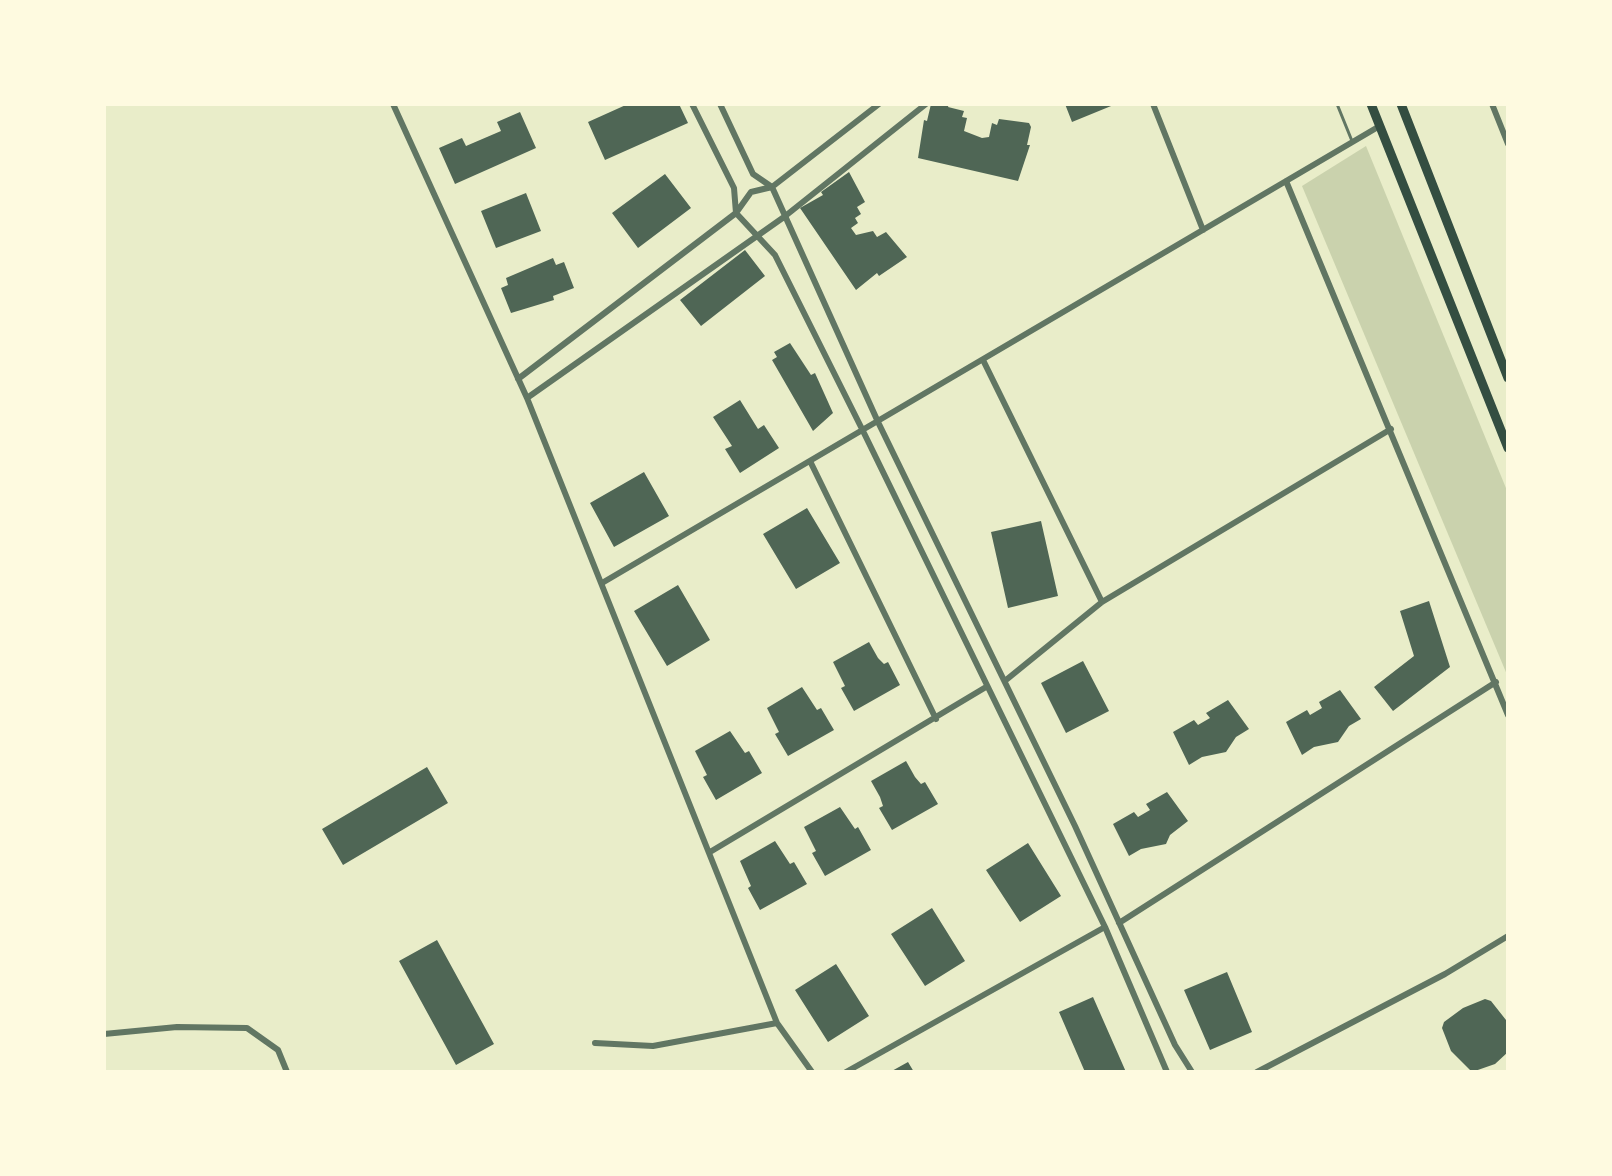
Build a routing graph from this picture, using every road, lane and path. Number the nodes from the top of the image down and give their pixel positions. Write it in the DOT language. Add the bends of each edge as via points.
graph roads {
  1 [pos="393,104"];
  2 [pos="692,104"];
  3 [pos="720,104"];
  4 [pos="879,104"];
  5 [pos="926,104"];
  6 [pos="1153,104"];
  7 [pos="1337,104"];
  8 [pos="1371,104"];
  9 [pos="1401,104"];
  10 [pos="1492,104"];
  11 [pos="1378,127"];
  12 [pos="1353,142"];
  13 [pos="1508,144"];
  14 [pos="1286,181"];
  15 [pos="772,187"];
  16 [pos="736,213"];
  17 [pos="784,217"];
  18 [pos="1203,230"];
  19 [pos="757,233"];
  20 [pos="983,360"];
  21 [pos="1508,378"];
  22 [pos="518,379"];
  23 [pos="527,398"];
  24 [pos="878,422"];
  25 [pos="1391,429"];
  26 [pos="863,431"];
  27 [pos="1508,448"];
  28 [pos="810,461"];
  29 [pos="602,583"];
  30 [pos="1102,602"];
  31 [pos="1006,680"];
  32 [pos="1496,682"];
  33 [pos="986,687"];
  34 [pos="1508,715"];
  35 [pos="936,719"];
  36 [pos="710,852"];
  37 [pos="1119,923"];
  38 [pos="1105,927"];
  39 [pos="1508,936"];
  40 [pos="777,1023"];
  41 [pos="104,1034"];
  42 [pos="595,1043"];
  43 [pos="287,1072"];
  44 [pos="812,1072"];
  45 [pos="846,1072"];
  46 [pos="1167,1072"];
  47 [pos="1192,1072"];
  48 [pos="1257,1072"];
  1 -- 22 [label="street"];
  2 -- 16 [label="street" via="734,188"];
  3 -- 15 [label="street" via="753,174"];
  4 -- 15 [label="street"];
  5 -- 17 [label="street"];
  6 -- 18 [label="street"];
  7 -- 12 [label="lane"];
  8 -- 11 [label="main road"];
  9 -- 21 [label="main road"];
  10 -- 13 [label="street"];
  11 -- 12 [label="street"];
  11 -- 27 [label="main road"];
  12 -- 14 [label="street"];
  14 -- 18 [label="street"];
  14 -- 25 [label="street"];
  15 -- 16 [label="street" via="751,192"];
  15 -- 17 [label="street"];
  16 -- 19 [label="street"];
  16 -- 22 [label="street"];
  17 -- 19 [label="street"];
  17 -- 24 [label="street"];
  18 -- 20 [label="street"];
  19 -- 23 [label="street"];
  19 -- 26 [label="street" via="775,255"];
  20 -- 24 [label="street"];
  20 -- 30 [label="street"];
  22 -- 23 [label="street"];
  23 -- 29 [label="street"];
  24 -- 26 [label="street"];
  24 -- 31 [label="street"];
  25 -- 30 [label="street"];
  25 -- 32 [label="street"];
  26 -- 28 [label="street"];
  26 -- 33 [label="street"];
  28 -- 29 [label="street"];
  28 -- 35 [label="street"];
  29 -- 36 [label="street"];
  30 -- 31 [label="street"];
  31 -- 37 [label="street"];
  32 -- 34 [label="street"];
  32 -- 37 [label="street"];
  33 -- 35 [label="street"];
  33 -- 38 [label="street"];
  35 -- 36 [label="street"];
  36 -- 40 [label="street"];
  37 -- 47 [label="street"];
  38 -- 45 [label="street"];
  38 -- 46 [label="street"];
  39 -- 48 [label="street"];
  40 -- 42 [label="street" via="653,1046"];
  40 -- 44 [label="street"];
  41 -- 43 [label="street" via="247,1028 278,1050"];
}
